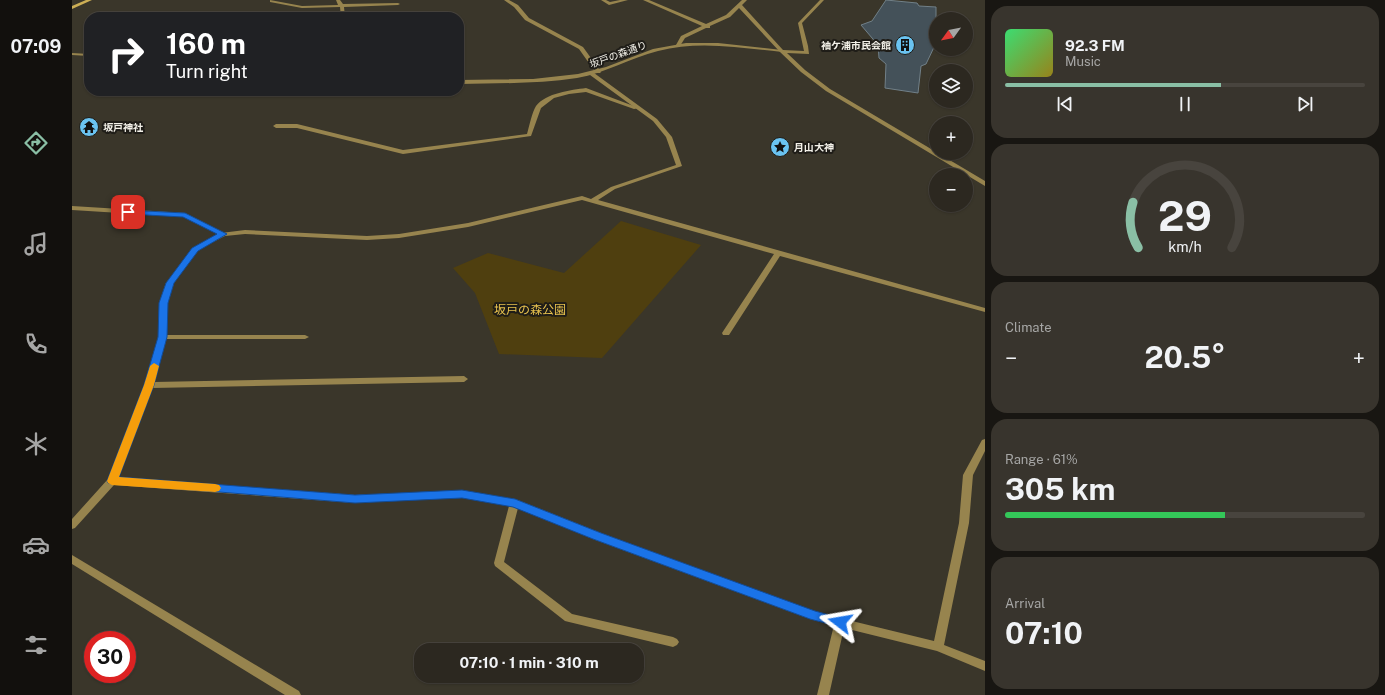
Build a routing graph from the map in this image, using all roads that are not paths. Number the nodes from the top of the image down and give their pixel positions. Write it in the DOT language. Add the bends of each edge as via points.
graph roads {
  1 [pos="90,0"];
  2 [pos="338,0"];
  3 [pos="506,0"];
  4 [pos="603,0"];
  5 [pos="626,0"];
  6 [pos="645,0"];
  7 [pos="745,0"];
  8 [pos="822,0"];
  9 [pos="272,1"];
  10 [pos="398,4"];
  11 [pos="342,6"];
  12 [pos="740,6"];
  13 [pos="72,8"];
  14 [pos="343,12"];
  15 [pos="708,27"];
  16 [pos="678,45"];
  17 [pos="782,51"];
  18 [pos="72,54"];
  19 [pos="84,55"];
  20 [pos="598,72"];
  21 [pos="592,74"];
  22 [pos="464,82"];
  23 [pos="636,108"];
  24 [pos="276,126"];
  25 [pos="985,184"];
  26 [pos="592,201"];
  27 [pos="72,208"];
  28 [pos="223,234"];
  29 [pos="778,253"];
  30 [pos="985,310"];
  31 [pos="726,334"];
  32 [pos="163,337"];
  33 [pos="305,337"];
  34 [pos="464,379"];
  35 [pos="149,385"];
  36 [pos="985,442"];
  37 [pos="112,481"];
  38 [pos="515,503"];
  39 [pos="72,525"];
  40 [pos="72,559"];
  41 [pos="840,622"];
  42 [pos="673,642"];
  43 [pos="938,647"];
  44 [pos="985,666"];
  45 [pos="295,695"];
  46 [pos="823,695"];
  1 -- 13 [label="main road"];
  2 -- 11 [label="street"];
  3 -- 20 [label="street" via="527,18 581,48"];
  4 -- 5 [label="street" via="609,4"];
  6 -- 15 [label="street"];
  7 -- 12 [label="street"];
  8 -- 17 [label="street, 坂戸の森通り" via="800,24 807,46 806,52"];
  9 -- 11 [label="street" via="302,7"];
  10 -- 11 [label="street"];
  11 -- 14 [label="street"];
  12 -- 15 [label="street"];
  12 -- 17 [label="street"];
  15 -- 16 [label="street" via="683,37"];
  16 -- 17 [label="street, 坂戸の森通り" via="705,43"];
  16 -- 20 [label="street, 坂戸の森通り" via="655,50"];
  17 -- 25 [label="street" via="828,90"];
  18 -- 19 [label="street"];
  20 -- 21 [label="street, 坂戸の森通り"];
  21 -- 22 [label="street, 坂戸の森通り" via="534,80"];
  21 -- 23 [label="street"];
  23 -- 24 [label="street" via="586,90 569,92 552,97 538,107 529,135 403,152 297,126"];
  23 -- 26 [label="street" via="655,120 669,136 679,166 613,188"];
  26 -- 28 [label="street" via="582,198 468,225 399,236 367,238 245,232"];
  26 -- 29 [label="street"];
  27 -- 28 [label="street" via="185,215"];
  28 -- 32 [label="street" via="195,249 170,283 164,303"];
  29 -- 30 [label="street"];
  29 -- 31 [label="street"];
  32 -- 33 [label="street"];
  32 -- 35 [label="street"];
  34 -- 35 [label="street"];
  35 -- 37 [label="street"];
  36 -- 43 [label="street" via="968,475 964,523"];
  37 -- 38 [label="street" via="355,499 462,494"];
  37 -- 39 [label="street"];
  38 -- 41 [label="street" via="814,616"];
  38 -- 42 [label="street" via="499,563 569,618"];
  40 -- 45 [label="street"];
  41 -- 43 [label="street"];
  41 -- 46 [label="street"];
  43 -- 44 [label="street"];
}
